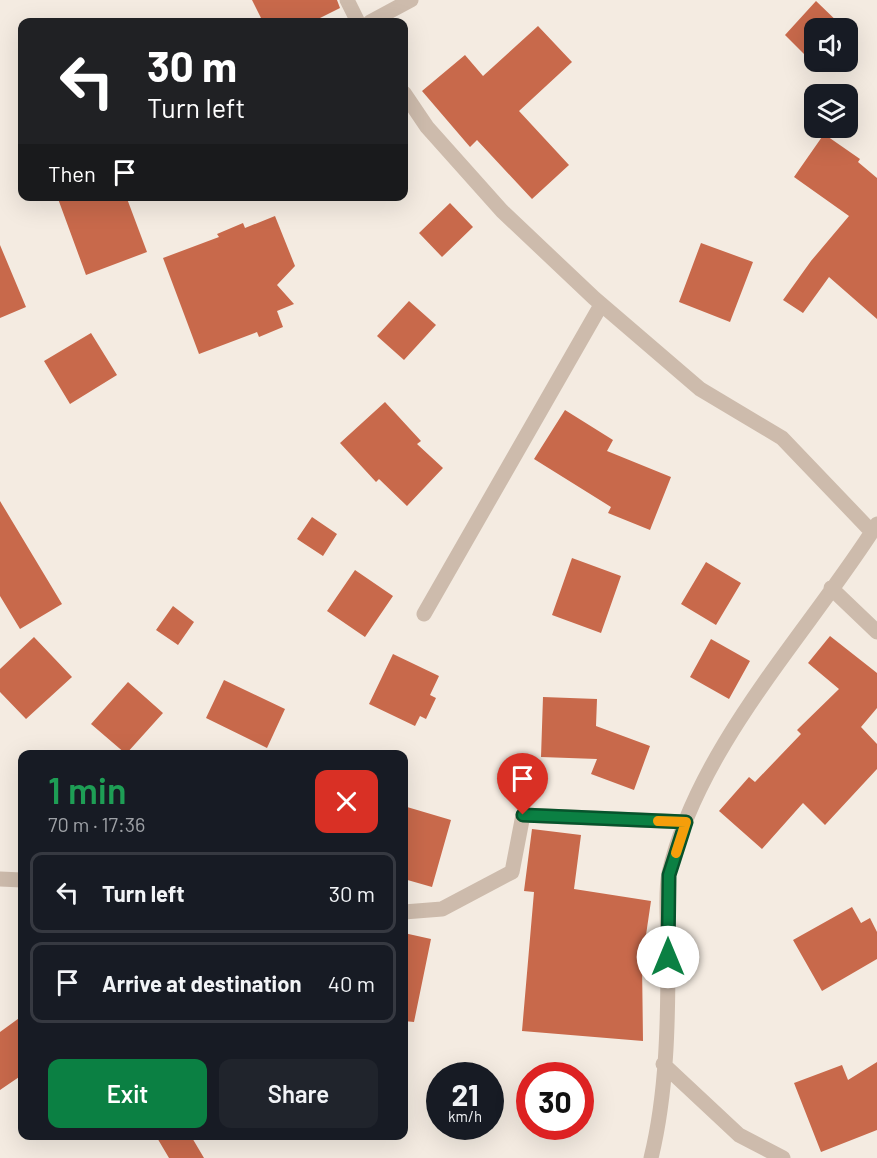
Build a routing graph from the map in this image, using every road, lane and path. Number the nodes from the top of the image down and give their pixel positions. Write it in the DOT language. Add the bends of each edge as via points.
graph roads {
  1 [pos="346,0"];
  2 [pos="411,0"];
  3 [pos="356,18"];
  4 [pos="377,18"];
  5 [pos="408,99"];
  6 [pos="601,305"];
  7 [pos="875,528"];
  8 [pos="831,588"];
  9 [pos="424,614"];
  10 [pos="877,632"];
  11 [pos="686,822"];
  12 [pos="0,879"];
  13 [pos="18,880"];
  14 [pos="408,912"];
  15 [pos="663,1064"];
  16 [pos="651,1158"];
  17 [pos="783,1158"];
  1 -- 3 [label="street"];
  2 -- 4 [label="street"];
  5 -- 6 [label="street" via="427,127 502,211"];
  6 -- 7 [label="street" via="700,389 782,438"];
  6 -- 9 [label="street"];
  7 -- 8 [label="street"];
  8 -- 10 [label="street"];
  8 -- 11 [label="street" via="739,723 693,800"];
  11 -- 14 [label="street" via="523,815 512,872 442,909"];
  11 -- 15 [label="street" via="669,875"];
  12 -- 13 [label="street"];
  15 -- 16 [label="street"];
  15 -- 17 [label="street" via="740,1135"];
}
